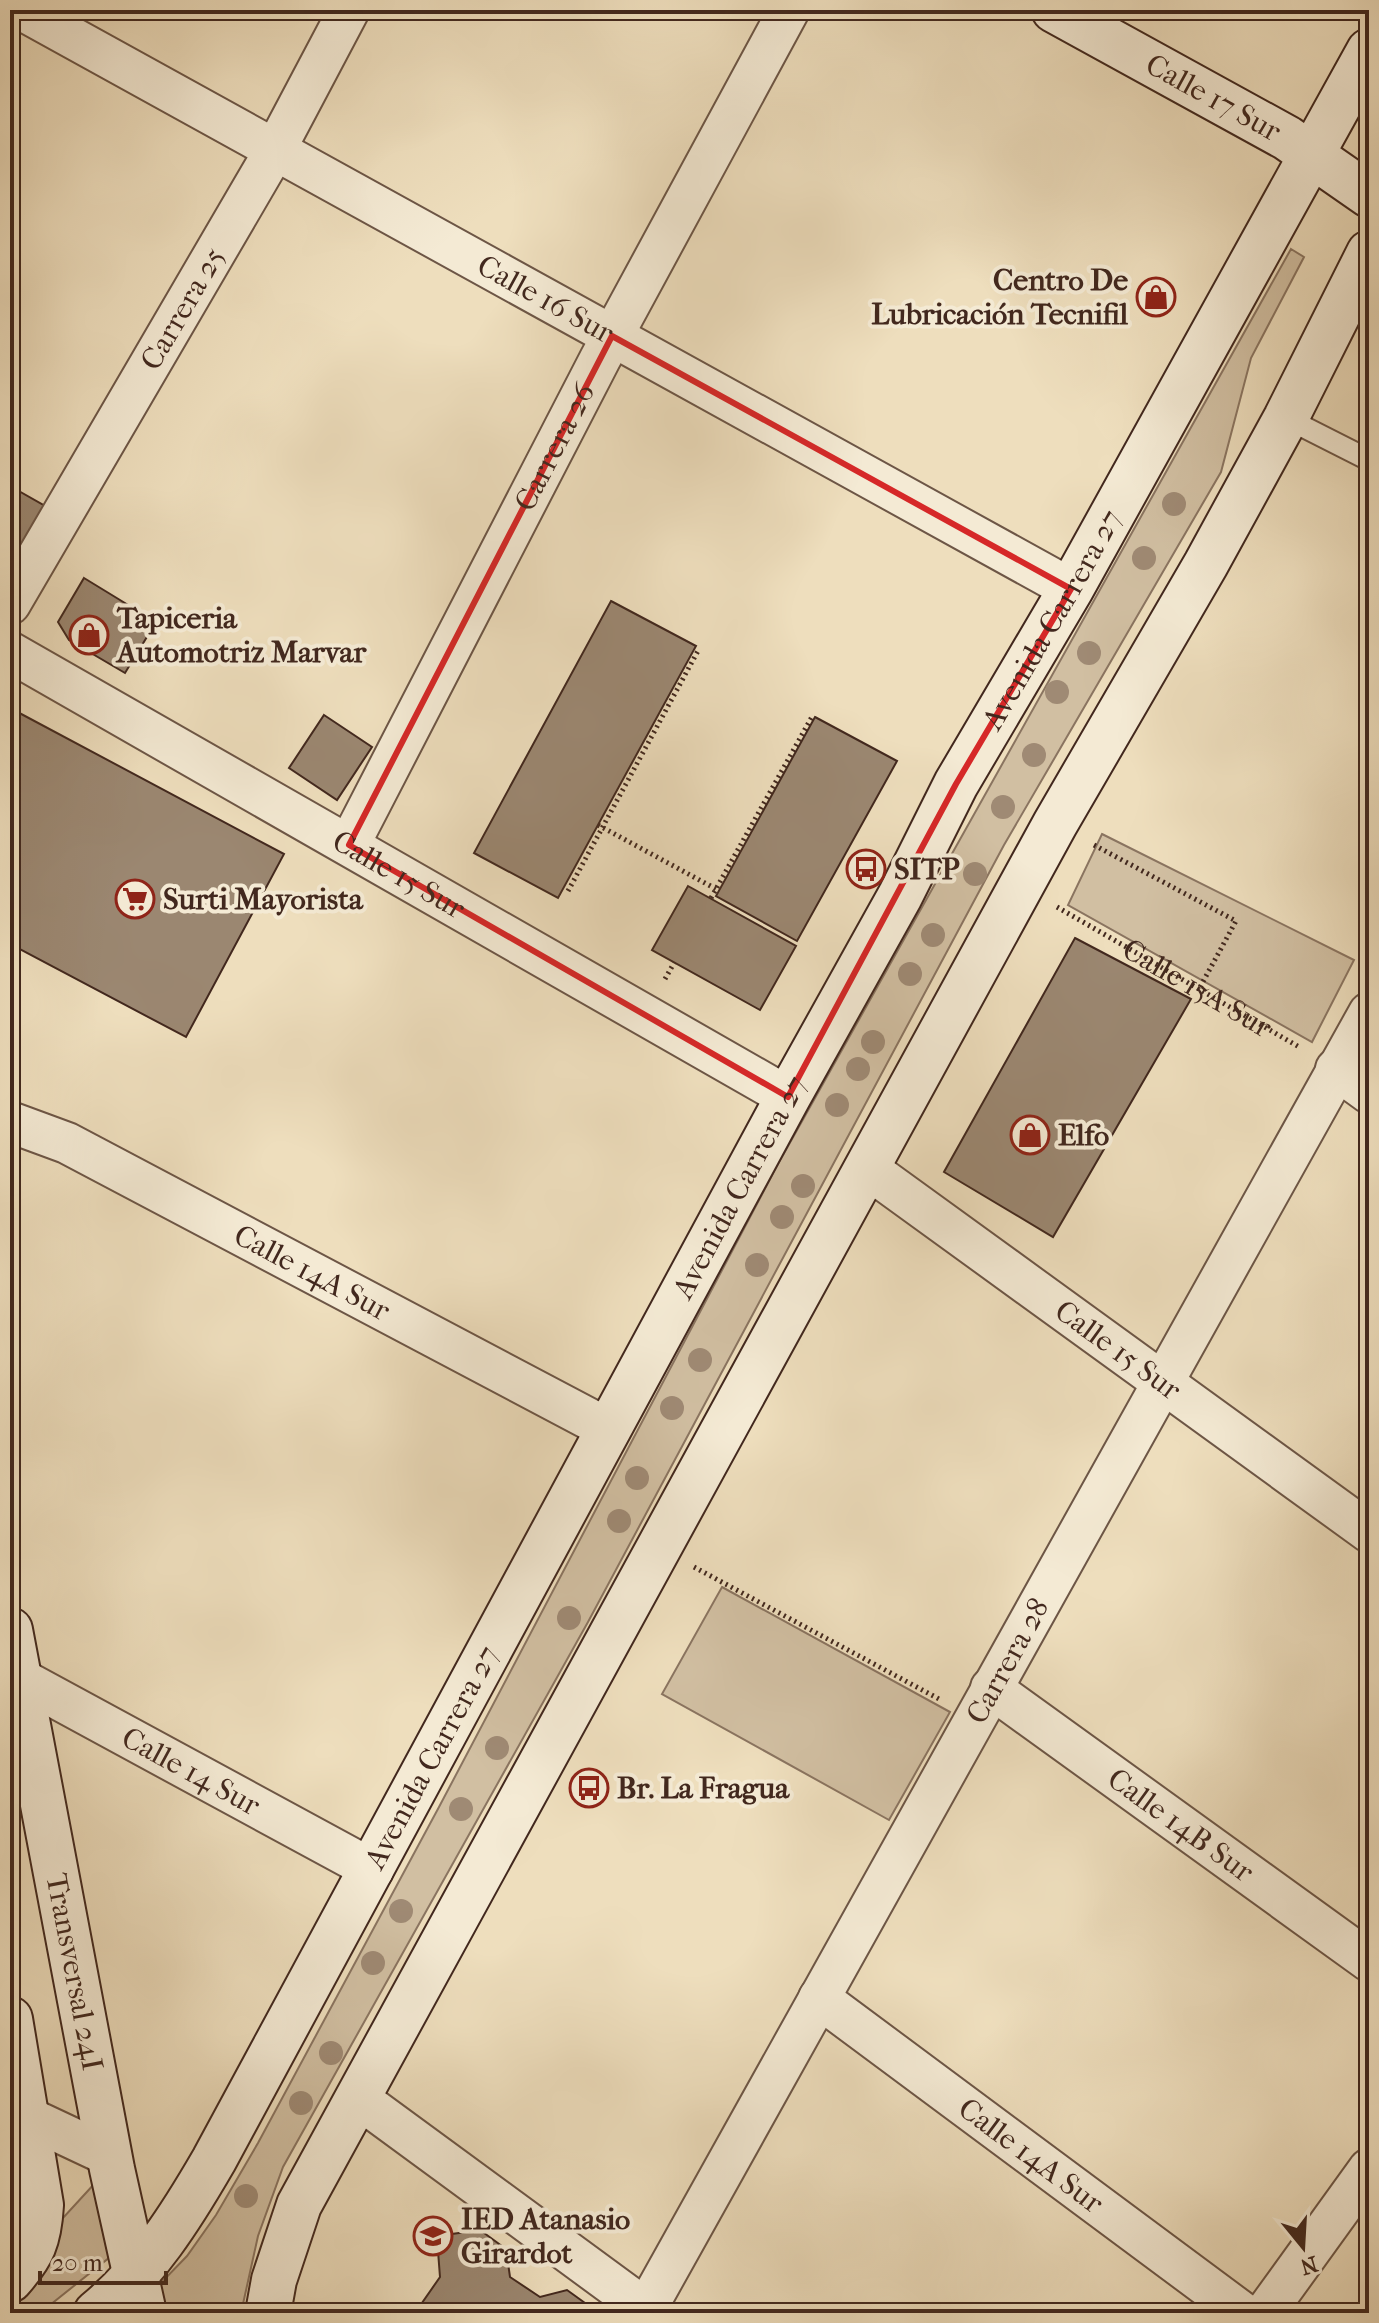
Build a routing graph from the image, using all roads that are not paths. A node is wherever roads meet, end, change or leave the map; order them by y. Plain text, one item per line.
1 (22, 10) edge
2 (349, 10) edge
3 (789, 10) edge
4 (1054, 10) edge
5 (1369, 51) edge
6 (275, 150) junction
7 (1311, 154) junction
8 (1369, 195) edge
9 (1369, 253) edge
10 (612, 336) junction
11 (1286, 418) junction
12 (1369, 460) edge
13 (1071, 589) junction
14 (10, 604) edge
15 (10, 652) edge
16 (349, 845) junction
17 (1369, 1013) edge
18 (1336, 1069) junction
19 (1369, 1093) edge
20 (788, 1097) junction
21 (10, 1122) edge
22 (867, 1168) junction
23 (1162, 1382) junction
24 (610, 1430) junction
25 (1369, 1532) edge
26 (10, 1630) edge
27 (15, 1676) edge
28 (984, 1702) junction
29 (373, 1870) junction
30 (1369, 1961) edge
31 (819, 1998) junction
32 (10, 2019) edge
33 (358, 2098) junction
34 (18, 2113) edge
35 (110, 2156) junction
36 (1369, 2169) edge
37 (23, 2175) edge
38 (10, 2280) edge
39 (139, 2294) edge
40 (648, 2311) edge
41 (96, 2313) edge
42 (268, 2313) edge
43 (1243, 2313) edge
44 (1265, 2313) edge

1 - 6 street, Calle 16 Sur
2 - 6 street, Carrera 25
3 - 10 street, Carrera 26
4 - 7 main road, Calle 17 Sur
5 - 7 main road, Avenida Carrera 27
6 - 10 street, Calle 16 Sur
6 - 14 street, Carrera 25
7 - 8 main road, Calle 17 Sur
7 - 13 main road, Avenida Carrera 27
9 - 11 main road
10 - 13 street, Calle 16 Sur
10 - 16 street, Carrera 26
11 - 12 lane
11 - 22 main road
13 - 20 main road, Avenida Carrera 27
15 - 16 street, Calle 15 Sur
16 - 20 street, Calle 15 Sur
17 - 18 street, Carrera 28
18 - 19 street
18 - 23 street, Carrera 28
20 - 24 main road, Avenida Carrera 27
21 - 24 street, Calle 14A Sur
22 - 23 street, Calle 15 Sur
22 - 33 main road
23 - 25 street, Calle 15 Sur
23 - 28 street, Carrera 28
24 - 29 main road, Avenida Carrera 27
26 - 27 main road, Transversal 24I
27 - 29 street, Calle 14 Sur
27 - 35 main road, Transversal 24I
28 - 30 street, Calle 14B Sur
28 - 31 street, Carrera 28
29 - 39 main road, Avenida Carrera 27
31 - 40 street, Carrera 28
31 - 43 street, Calle 14A Sur
32 - 34 main road
33 - 40 street
33 - 42 main road
34 - 35 street
34 - 37 main road
35 - 39 main road, Transversal 24I
36 - 44 street
37 - 38 main road
39 - 41 main road, Avenida Carrera 27

